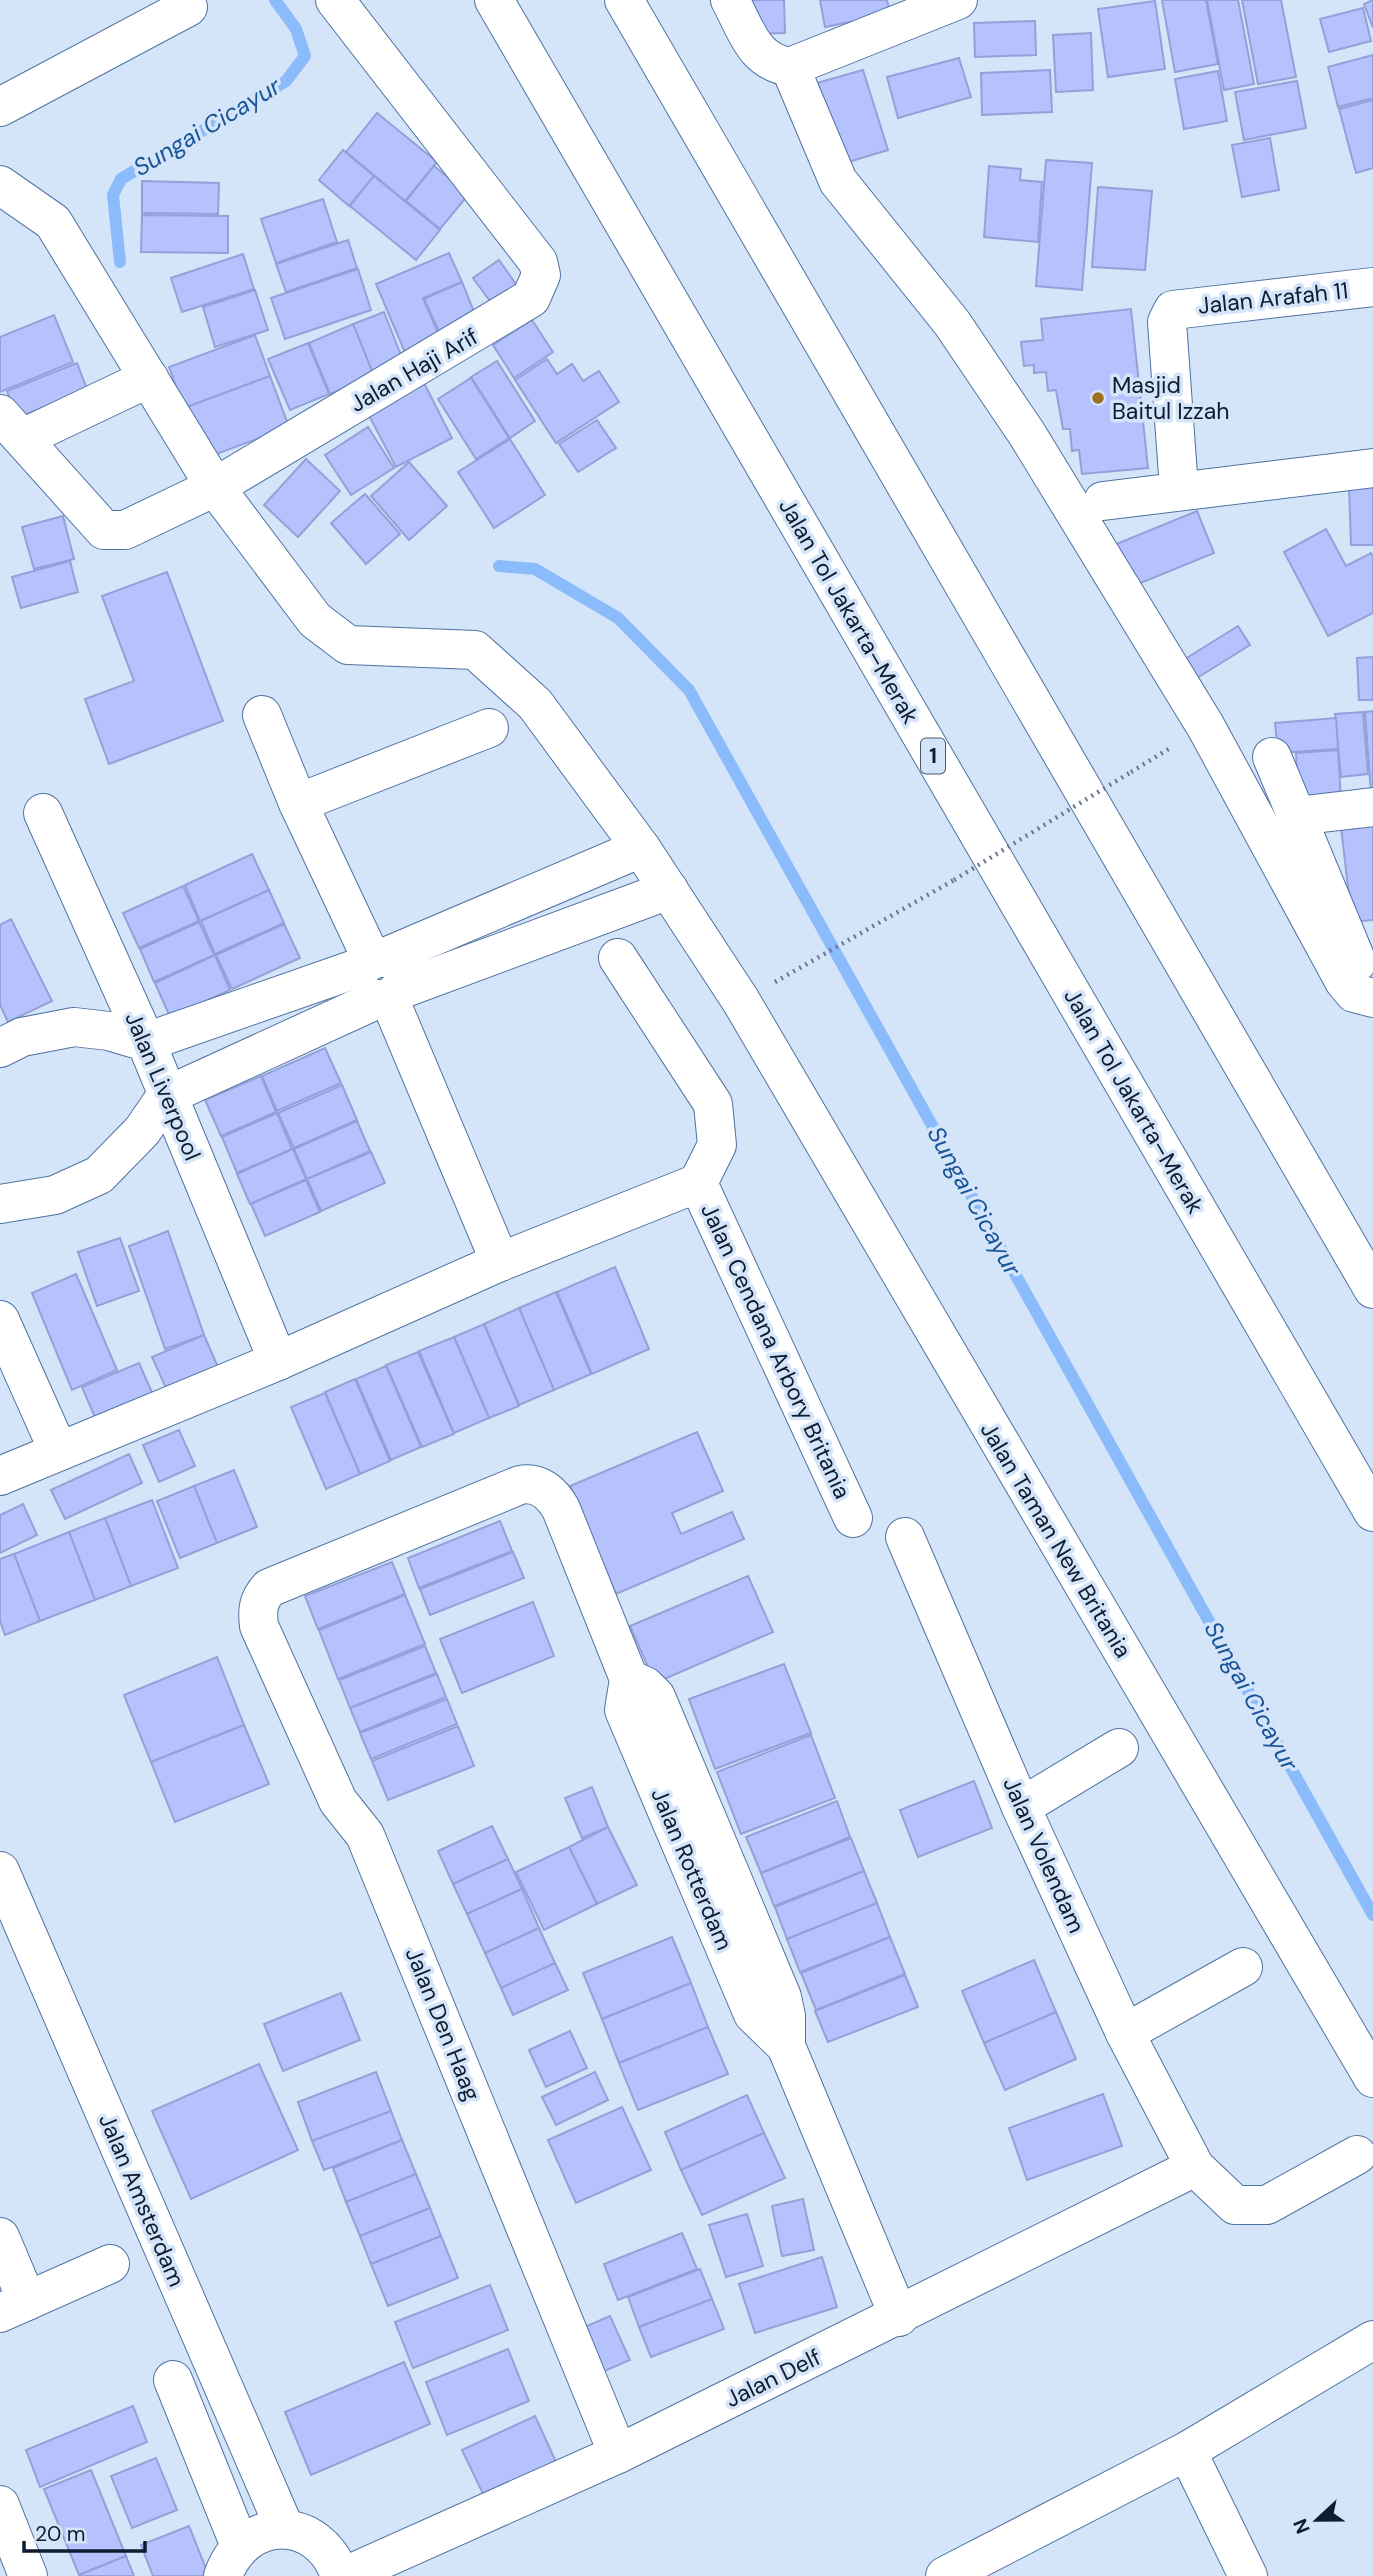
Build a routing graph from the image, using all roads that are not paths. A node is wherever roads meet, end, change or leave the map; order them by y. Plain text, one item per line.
1 (335, 0) edge
2 (494, 0) edge
3 (624, 0) edge
4 (958, 0) edge
5 (736, 5) edge
6 (188, 7) dead end
7 (790, 67) junction
8 (0, 107) edge
9 (0, 185) edge
10 (1373, 287) edge
11 (149, 378) junction
12 (11, 426) edge
13 (1373, 468) edge
14 (215, 487) junction
15 (1179, 489) junction
16 (1104, 501) dead end
17 (262, 715) dead end
18 (489, 728) dead end
19 (1272, 757) dead end
20 (298, 803) junction
21 (1373, 807) edge
22 (43, 813) dead end
23 (1296, 816) junction
24 (641, 848) junction
25 (669, 890) junction
26 (618, 958) dead end
27 (380, 978) junction
28 (1373, 995) edge
29 (146, 1042) junction
30 (0, 1048) edge
31 (166, 1096) junction
32 (698, 1183) junction
33 (0, 1204) edge
34 (500, 1262) junction
35 (1373, 1289) edge
36 (0, 1320) edge
37 (278, 1361) junction
38 (58, 1450) junction
39 (0, 1476) edge
40 (545, 1489) joint
41 (1373, 1511) edge
42 (853, 1518) dead end
43 (905, 1537) dead end
44 (1119, 1748) dead end
45 (1021, 1807) junction
46 (0, 1871) edge
47 (1243, 1967) dead end
48 (1125, 2033) junction
49 (1373, 2078) edge
50 (1357, 2155) dead end
51 (1195, 2167) junction
52 (0, 2237) edge
53 (110, 2264) dead end
54 (14, 2307) edge
55 (899, 2317) junction
56 (1373, 2340) edge
57 (173, 2380) dead end
58 (1187, 2451) junction
59 (618, 2454) junction
60 (0, 2505) edge
61 (285, 2529) junction
62 (232, 2561) edge
63 (28, 2576) edge
64 (343, 2576) edge
65 (945, 2576) edge
66 (1248, 2576) edge

1 - 14 main road, Jalan Haji Arif
2 - 41 main road, Jalan Tol Jakarta–Merak / 1
3 - 35 main road
4 - 7 main road
5 - 7 main road
6 - 8 main road
7 - 28 main road
9 - 11 main road, Jalan Taman New Britania
10 - 15 main road, Jalan Arafah 11
11 - 12 main road
11 - 14 main road, Jalan Taman New Britania
12 - 14 main road, Jalan Haji Arif
13 - 15 main road
14 - 24 main road, Jalan Taman New Britania
15 - 16 main road
17 - 20 main road
18 - 20 main road
19 - 23 main road
20 - 27 main road
21 - 23 main road
22 - 29 main road, Jalan Liverpool
23 - 28 main road
24 - 25 main road, Jalan Taman New Britania
24 - 27 main road
25 - 27 main road
25 - 49 main road, Jalan Taman New Britania
26 - 32 main road
27 - 29 main road
27 - 31 main road
27 - 34 main road
29 - 30 main road
29 - 31 main road, Jalan Liverpool
31 - 33 main road
31 - 37 main road, Jalan Liverpool
32 - 34 main road
32 - 42 main road, Jalan Cendana Arbory Britania
34 - 37 main road
36 - 38 main road
37 - 38 main road
38 - 39 main road
40 - 55 main road, Jalan Rotterdam
40 - 59 main road, Jalan Den Haag
43 - 45 main road, Jalan Volendam
44 - 45 main road
45 - 48 main road, Jalan Volendam
46 - 61 main road, Jalan Amsterdam
47 - 48 main road
48 - 51 main road, Jalan Volendam
50 - 51 main road, Jalan Volendam
51 - 55 main road, Jalan Delf
52 - 54 main road
53 - 54 main road
55 - 59 main road, Jalan Delf
56 - 58 main road
57 - 62 main road
58 - 65 main road
58 - 66 main road
59 - 64 main road, Jalan Delf
60 - 63 main road
61 - 62 main road
61 - 64 main road

